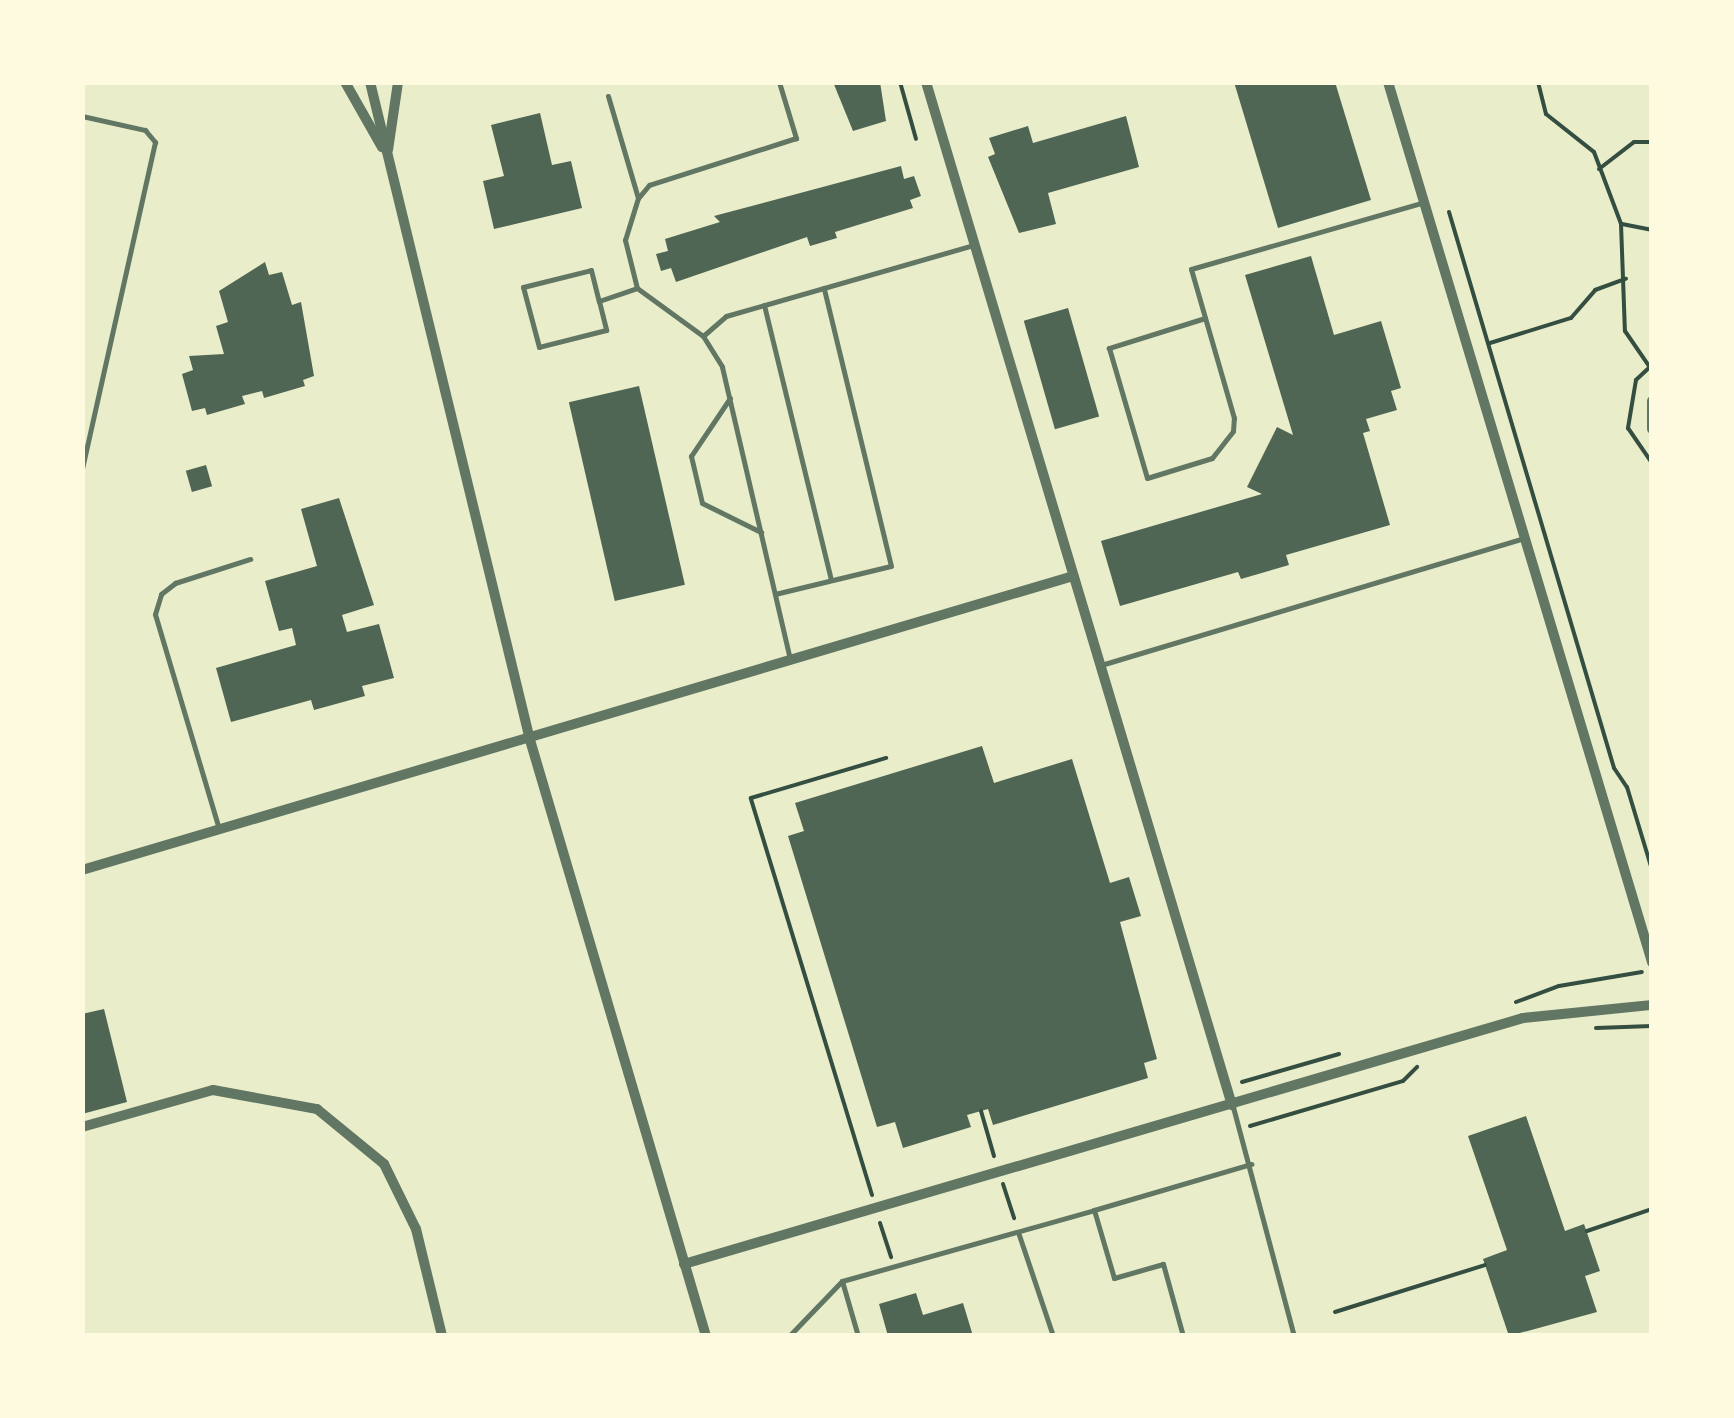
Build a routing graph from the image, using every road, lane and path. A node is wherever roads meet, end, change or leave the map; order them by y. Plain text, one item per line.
1 (345, 82) edge
2 (370, 82) edge
3 (398, 82) edge
4 (779, 82) edge
5 (900, 82) edge
6 (926, 82) edge
7 (1388, 82) edge
8 (1538, 82) edge
9 (608, 96) dead end
10 (82, 116) edge
11 (916, 139) dead end
12 (1652, 142) edge
13 (387, 156) junction
14 (1599, 168) junction
15 (638, 198) junction
16 (1424, 202) junction
17 (1449, 212) dead end
18 (1622, 224) junction
19 (1652, 230) edge
20 (974, 244) junction
21 (1626, 279) junction
22 (637, 288) junction
23 (824, 288) junction
24 (599, 301) junction
25 (764, 305) junction
26 (1205, 318) junction
27 (703, 336) junction
28 (1489, 343) junction
29 (1649, 366) edge
30 (730, 398) junction
31 (1652, 402) edge
32 (1652, 429) edge
33 (82, 468) edge
34 (761, 532) junction
35 (1525, 538) junction
36 (250, 558) dead end
37 (1073, 576) junction
38 (831, 580) junction
39 (775, 594) junction
40 (791, 662) junction
41 (1100, 666) junction
42 (530, 740) junction
43 (886, 758) dead end
44 (220, 830) junction
45 (82, 870) edge
46 (1652, 870) edge
47 (1652, 962) edge
48 (1652, 1005) edge
49 (1652, 1026) edge
50 (1595, 1028) dead end
51 (1434, 1062) dead end
52 (1232, 1105) junction
53 (82, 1127) edge
54 (1240, 1129) junction
55 (1252, 1164) junction
56 (876, 1208) junction
57 (1652, 1209) edge
58 (1094, 1210) junction
59 (1586, 1231) dead end
60 (1018, 1232) junction
61 (684, 1264) junction
62 (893, 1265) junction
63 (1485, 1265) dead end
64 (842, 1281) junction
65 (1335, 1312) dead end
66 (442, 1336) edge
67 (706, 1336) edge
68 (789, 1336) edge
69 (858, 1336) edge
70 (1052, 1336) edge
71 (1184, 1336) edge
72 (1294, 1336) edge

1 - 13 street
2 - 13 street
3 - 13 street
4 - 15 lane
5 - 11 path
6 - 20 street
7 - 16 street
8 - 14 path
9 - 15 lane
10 - 33 lane
12 - 14 path
13 - 42 street
14 - 18 path
15 - 22 lane
16 - 26 lane
16 - 35 street
17 - 28 path
18 - 19 path
18 - 21 path
20 - 23 lane
20 - 37 street
21 - 28 path
21 - 29 path
22 - 24 lane
22 - 27 lane
23 - 25 lane
23 - 38 lane
24 - 24 lane
25 - 27 lane
25 - 38 lane
26 - 26 lane
27 - 30 lane
28 - 46 path
30 - 34 lane
30 - 34 lane
31 - 32 street
34 - 39 lane
35 - 41 lane
35 - 47 street
36 - 44 lane
37 - 40 street
37 - 41 street
38 - 39 lane
39 - 40 lane
40 - 42 street
41 - 52 street
42 - 44 street
42 - 61 street
43 - 56 path
44 - 45 street
48 - 52 street
49 - 50 path
51 - 54 path
52 - 54 lane
52 - 56 street
53 - 66 street
54 - 55 lane
55 - 58 lane
55 - 72 lane
56 - 61 street
56 - 62 path
57 - 59 path
58 - 60 lane
58 - 71 lane
60 - 62 lane
60 - 70 lane
61 - 67 street
62 - 64 lane
63 - 65 path
64 - 68 lane
64 - 69 lane

